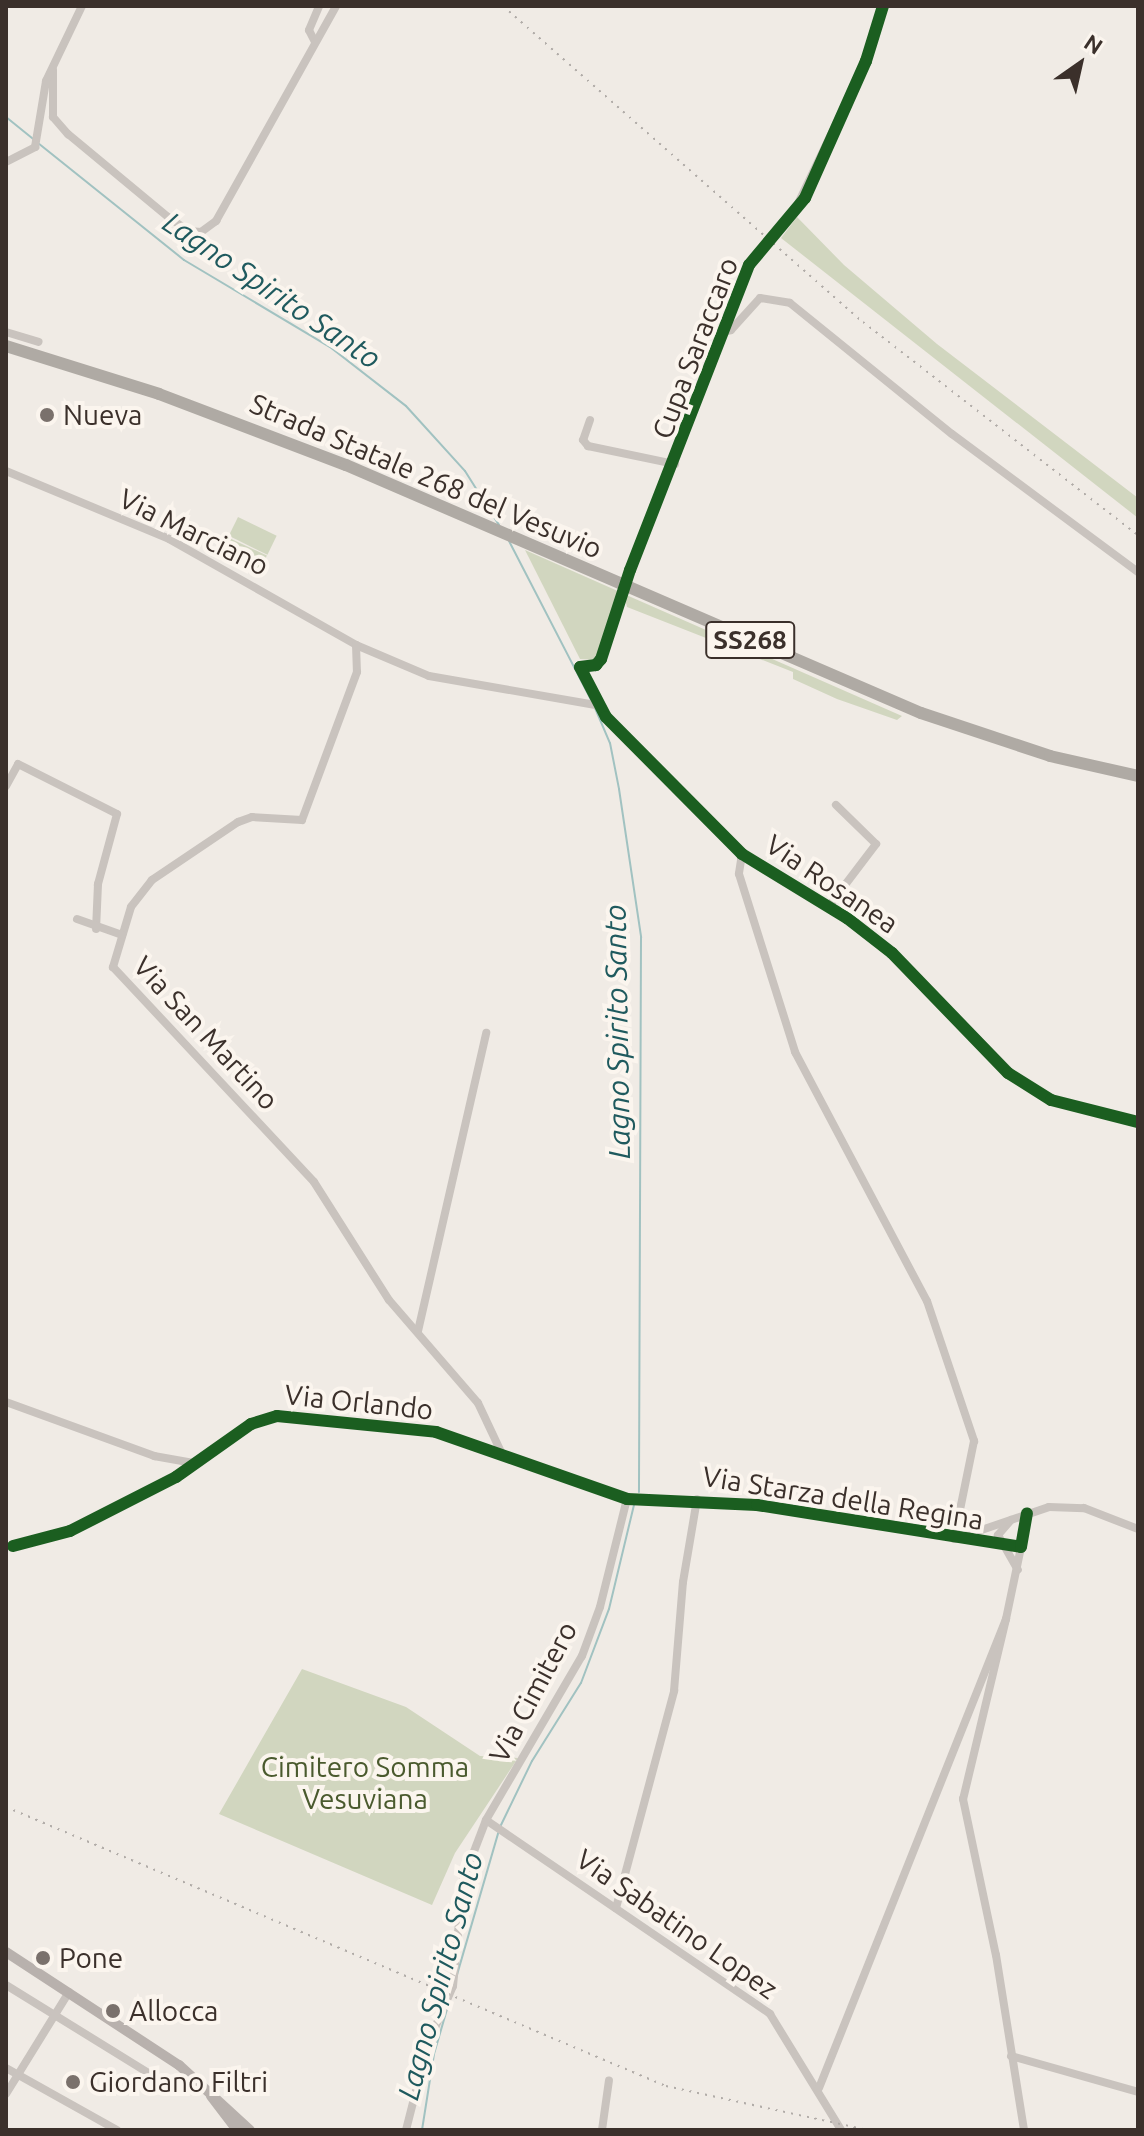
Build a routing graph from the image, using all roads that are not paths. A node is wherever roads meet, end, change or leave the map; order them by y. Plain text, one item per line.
1 (82, 6) edge
2 (319, 6) edge
3 (336, 6) edge
4 (883, 6) edge
5 (315, 42) junction
6 (53, 70) junction
7 (6, 162) edge
8 (6, 332) edge
9 (723, 332) junction
10 (39, 342) dead end
11 (6, 346) edge
12 (590, 420) dead end
13 (675, 464) junction
14 (6, 471) edge
15 (1138, 572) edge
16 (356, 645) junction
17 (596, 705) junction
18 (1138, 776) edge
19 (6, 786) edge
20 (836, 805) dead end
21 (742, 854) junction
22 (829, 906) junction
23 (77, 919) dead end
24 (96, 929) junction
25 (122, 935) junction
26 (486, 1033) dead end
27 (1138, 1122) edge
28 (418, 1331) junction
29 (6, 1402) edge
30 (502, 1454) junction
31 (193, 1463) junction
32 (627, 1499) junction
33 (697, 1499) junction
34 (1027, 1514) junction
35 (1012, 1520) junction
36 (1138, 1529) edge
37 (954, 1539) junction
38 (13, 1546) dead end
39 (1004, 1547) junction
40 (1021, 1547) junction
41 (1018, 1570) junction
42 (1006, 1619) junction
43 (486, 1820) junction
44 (616, 1908) junction
45 (6, 1952) edge
46 (6, 1985) edge
47 (69, 1992) junction
48 (54, 2018) junction
49 (1011, 2056) junction
50 (6, 2068) edge
51 (19, 2076) junction
52 (609, 2080) dead end
53 (168, 2085) dead end
54 (819, 2088) junction
55 (1138, 2092) edge
56 (6, 2094) edge
57 (246, 2128) edge
58 (117, 2130) edge
59 (406, 2130) edge
60 (602, 2130) edge
61 (841, 2130) edge
62 (1024, 2130) edge

1 - 6 street
2 - 5 street
3 - 5 street
4 - 9 street, Cupa Saraccaro, bridge
5 - 6 street
6 - 7 street
8 - 10 street
9 - 13 street, Cupa Saraccaro
9 - 15 street
11 - 18 highway, Strada Statale 268 del Vesuvio / SS268
12 - 13 street
13 - 17 street, Cupa Saraccaro, bridge
14 - 16 street, Via Marciano
16 - 17 street, Via Marciano
16 - 25 street, Via San Martino
17 - 21 street, Via Rosanea
19 - 24 street
20 - 22 street
21 - 22 street, Via Rosanea
21 - 37 street
22 - 27 street, Via Rosanea
23 - 24 street
24 - 25 street
25 - 28 street, Via San Martino
26 - 28 street
28 - 30 street, Via San Martino
29 - 31 street
30 - 31 street, Via Orlando
30 - 32 street, Via Orlando
31 - 38 street, Via Orlando
32 - 33 street, Via Starza della Regina
32 - 43 street, Via Cimitero
33 - 37 street, Via Starza della Regina
33 - 44 street
34 - 35 street, Via Starza della Regina
34 - 36 street, Via Starza della Regina
34 - 40 street, Via Starza della Regina
35 - 37 street, Via Starza della Regina
35 - 39 street, Via Starza della Regina
37 - 39 street, Via Starza della Regina
39 - 40 street, Via Starza della Regina
39 - 41 street, Via Starza della Regina
40 - 41 street, Via Starza della Regina
41 - 42 street, Via Starza della Regina
42 - 49 street, Via Starza della Regina
42 - 54 street, Via Starza della Regina
43 - 44 street, Via Sabatino Lopez
43 - 59 street, Via Cimitero
44 - 54 street, Via Sabatino Lopez
45 - 47 main road
46 - 48 street
47 - 48 street
47 - 57 main road
48 - 51 street
48 - 53 street
49 - 55 street
49 - 62 street, Via Starza della Regina
50 - 51 street
51 - 56 street
51 - 58 street
52 - 60 street
54 - 61 street, Via Sabatino Lopez

